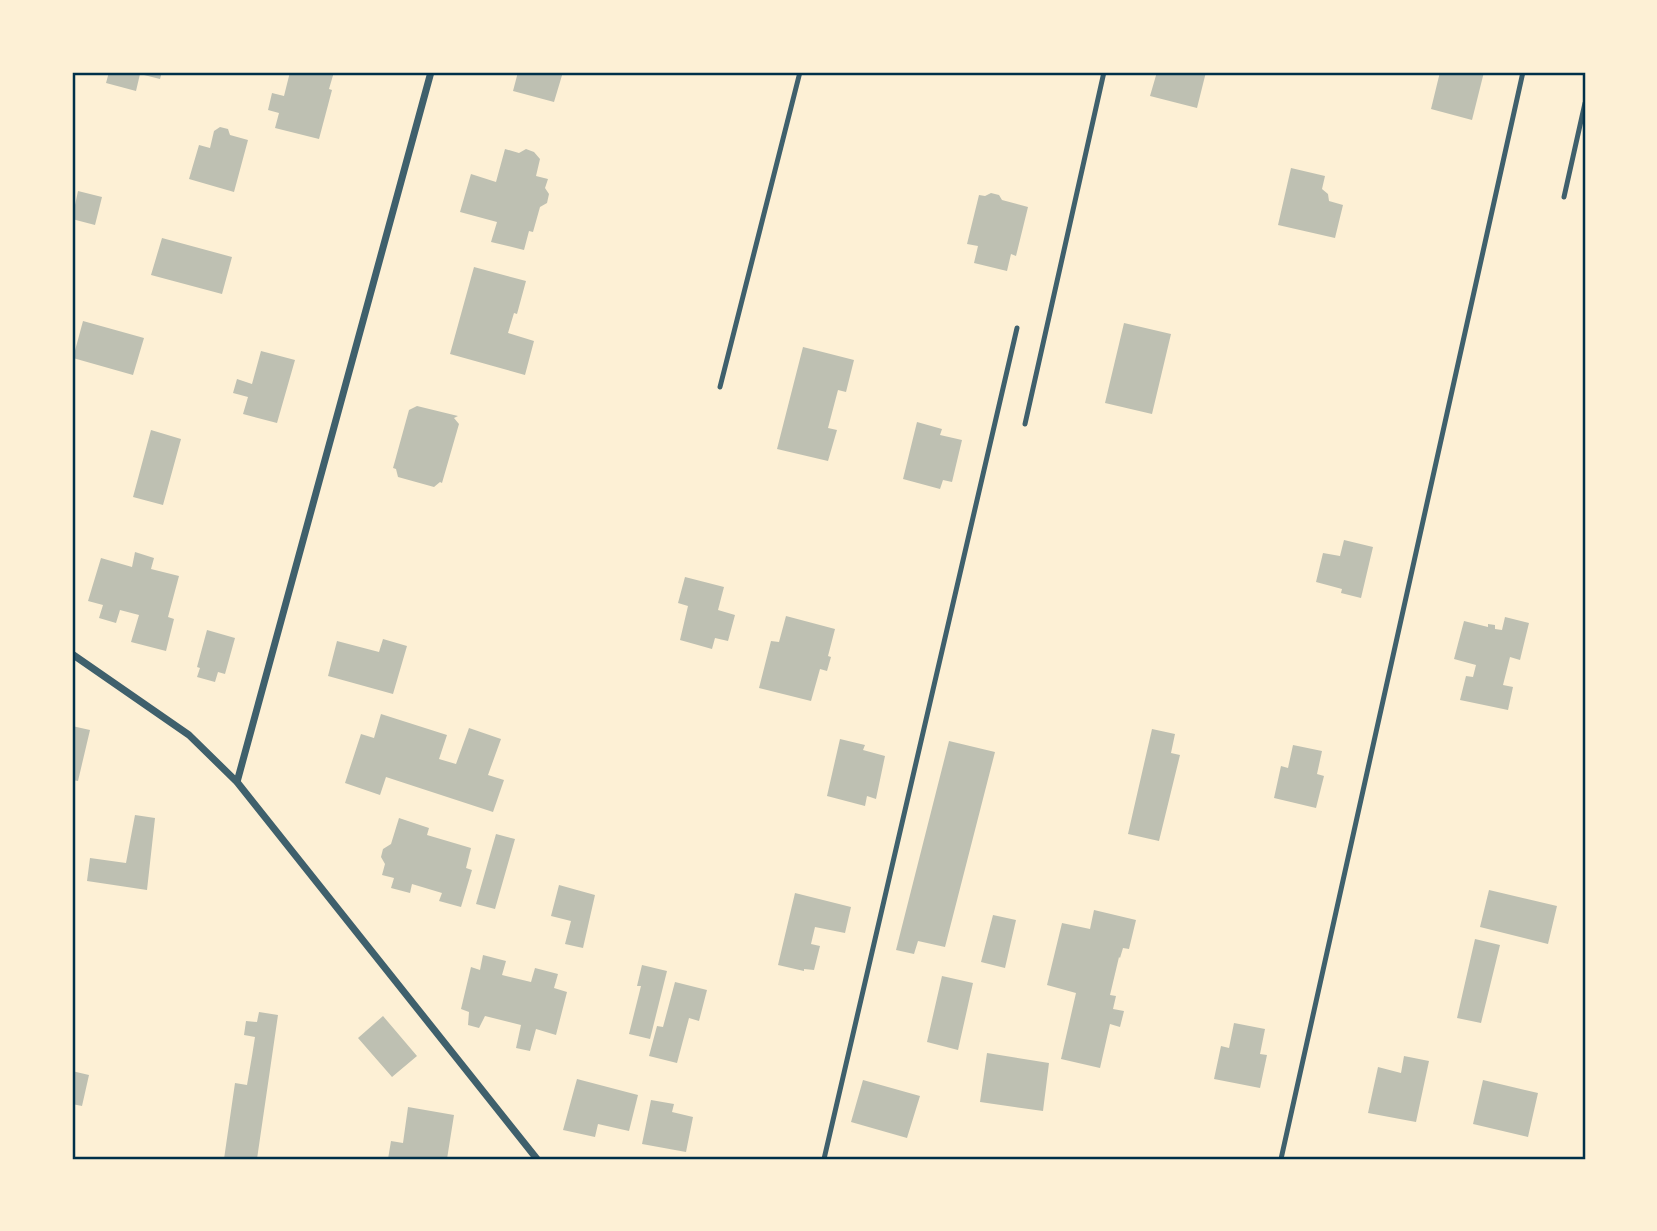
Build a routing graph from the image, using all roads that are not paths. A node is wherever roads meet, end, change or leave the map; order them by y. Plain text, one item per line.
1 (431, 72) edge
2 (800, 72) edge
3 (1104, 72) edge
4 (1523, 72) edge
5 (1585, 103) edge
6 (1564, 197) dead end
7 (1017, 328) dead end
8 (720, 387) dead end
9 (1025, 425) dead end
10 (72, 654) edge
11 (237, 782) junction
12 (537, 1159) edge
13 (824, 1159) edge
14 (1281, 1159) edge

1 - 11 street
2 - 8 lane
3 - 9 lane
4 - 14 lane
5 - 6 lane
7 - 13 lane
10 - 11 street
11 - 12 street

